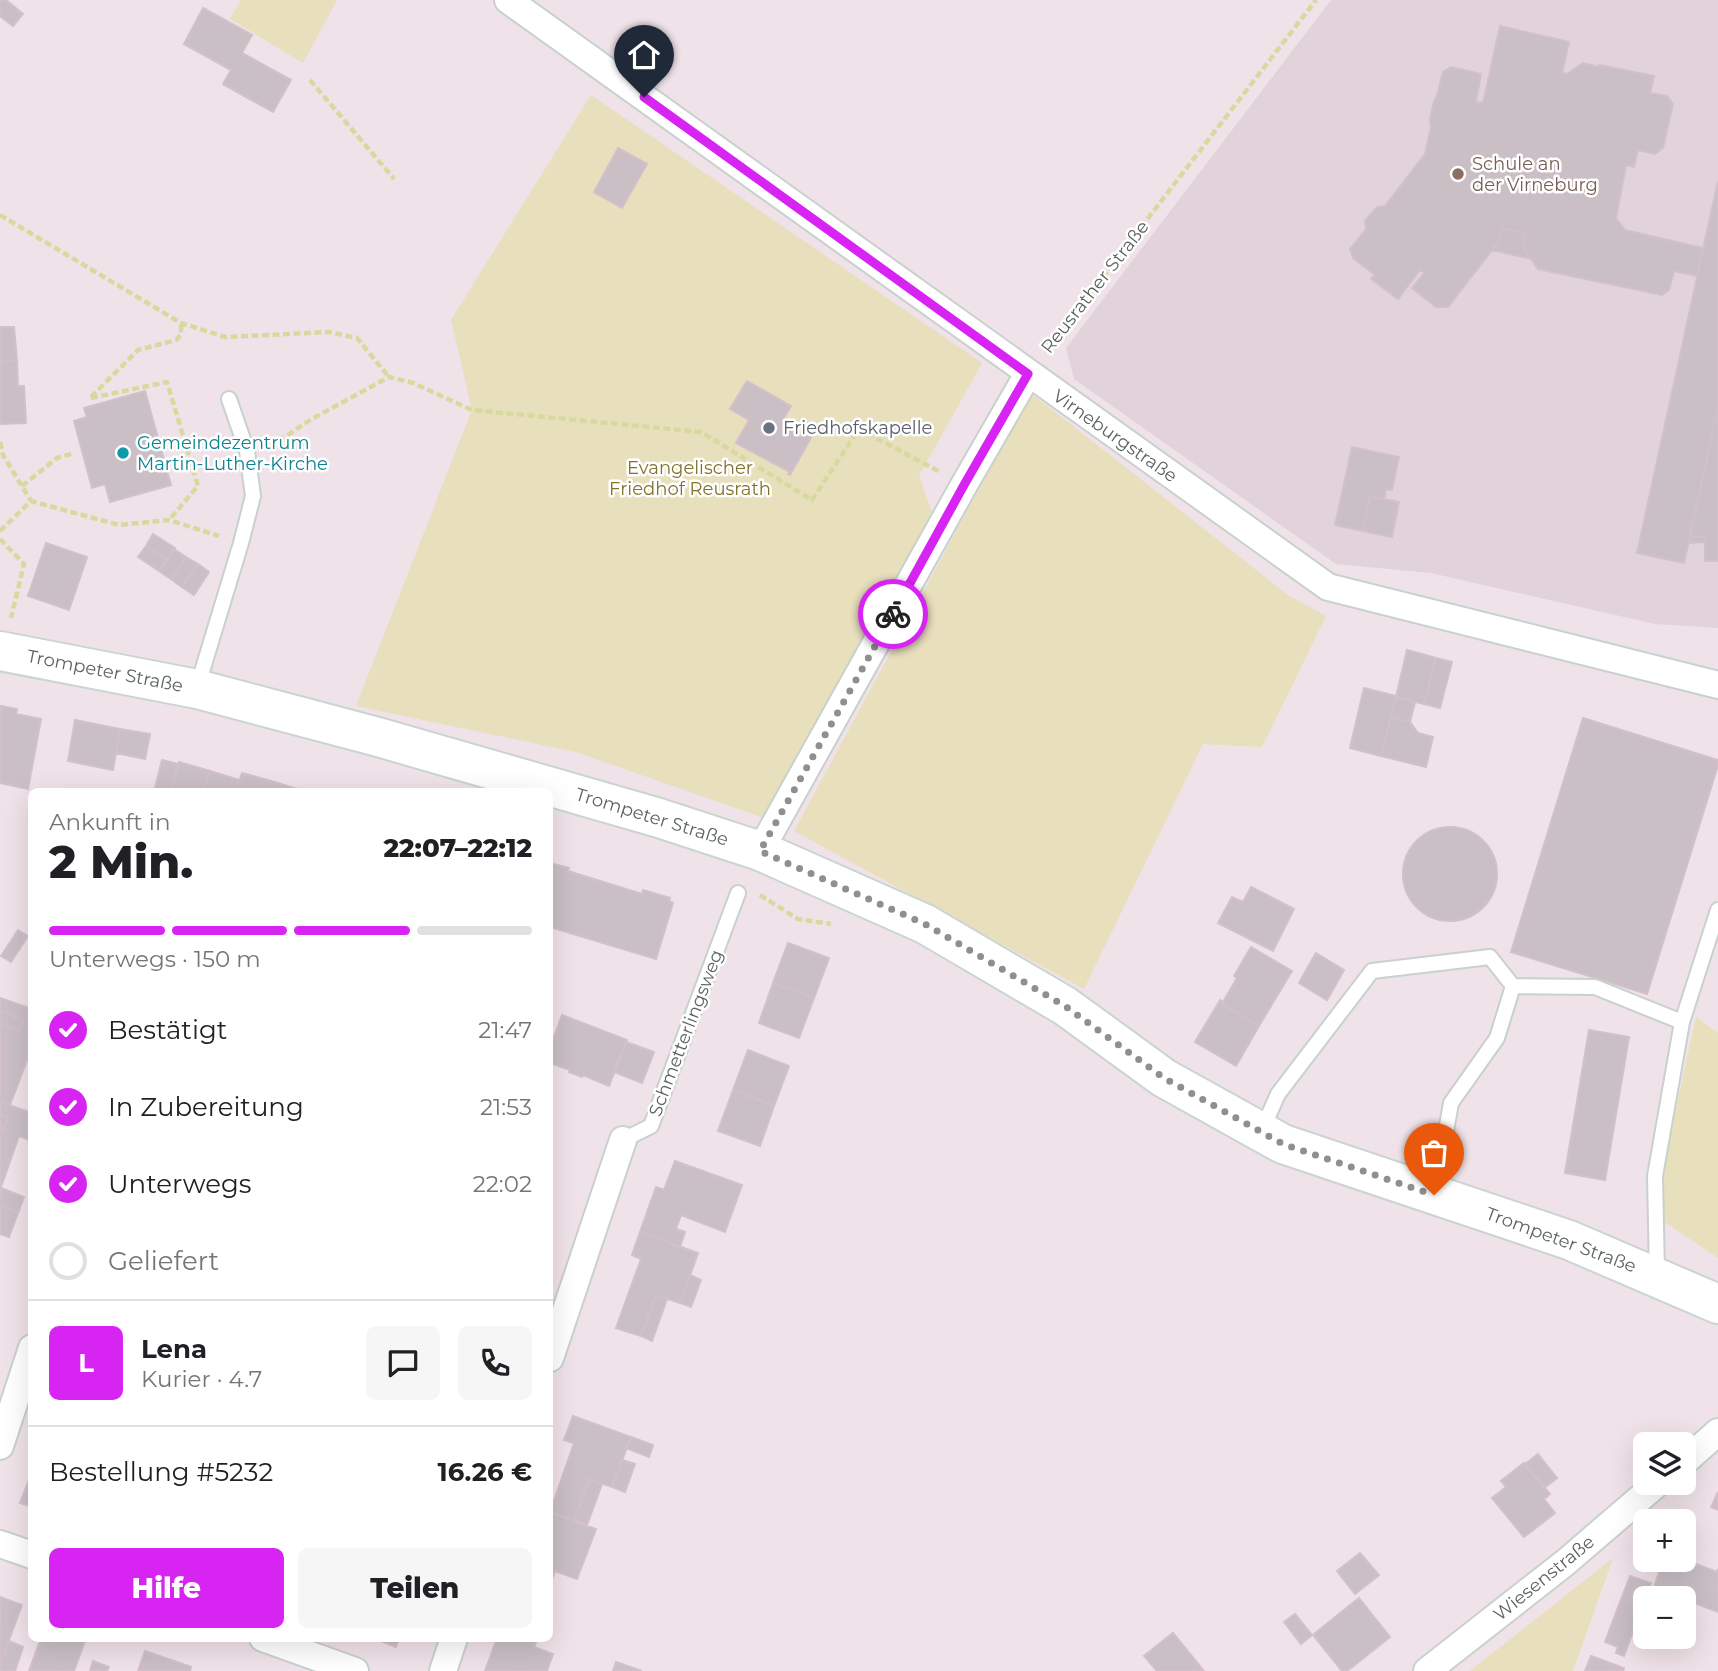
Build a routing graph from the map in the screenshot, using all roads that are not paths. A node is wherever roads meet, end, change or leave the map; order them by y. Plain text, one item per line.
1 (508, 0) edge
2 (1028, 374) junction
3 (229, 399) dead end
4 (2, 651) edge
5 (1718, 685) edge
6 (197, 689) junction
7 (760, 851) junction
8 (738, 894) dead end
9 (1718, 911) edge
10 (1513, 986) junction
11 (1682, 1022) junction
12 (1262, 1132) junction
13 (623, 1140) joint
14 (1434, 1195) junction
15 (1657, 1277) junction
16 (1718, 1304) edge
17 (553, 1349) edge
18 (28, 1360) edge
19 (1718, 1432) edge
20 (0, 1446) edge
21 (1696, 1451) edge
22 (1644, 1495) edge
23 (0, 1544) edge
24 (28, 1554) edge
25 (274, 1642) edge
26 (453, 1642) edge
27 (355, 1671) edge
28 (443, 1671) edge
29 (1427, 1671) edge

1 - 2 street, Virneburgstraße
2 - 5 street, Virneburgstraße
2 - 7 street
3 - 6 lane
4 - 6 main road, Trompeter Straße
6 - 7 main road, Trompeter Straße
7 - 12 main road, Trompeter Straße
8 - 13 lane, Schmetterlingsweg
9 - 11 lane
10 - 11 lane
10 - 12 lane
10 - 14 lane
11 - 15 lane
12 - 14 main road, Trompeter Straße
13 - 17 street, Schmetterlingsweg
14 - 15 main road, Trompeter Straße
15 - 16 main road, Trompeter Straße
18 - 20 street
19 - 21 street
22 - 29 street, Wiesenstraße
23 - 24 street
25 - 27 street
26 - 28 street

